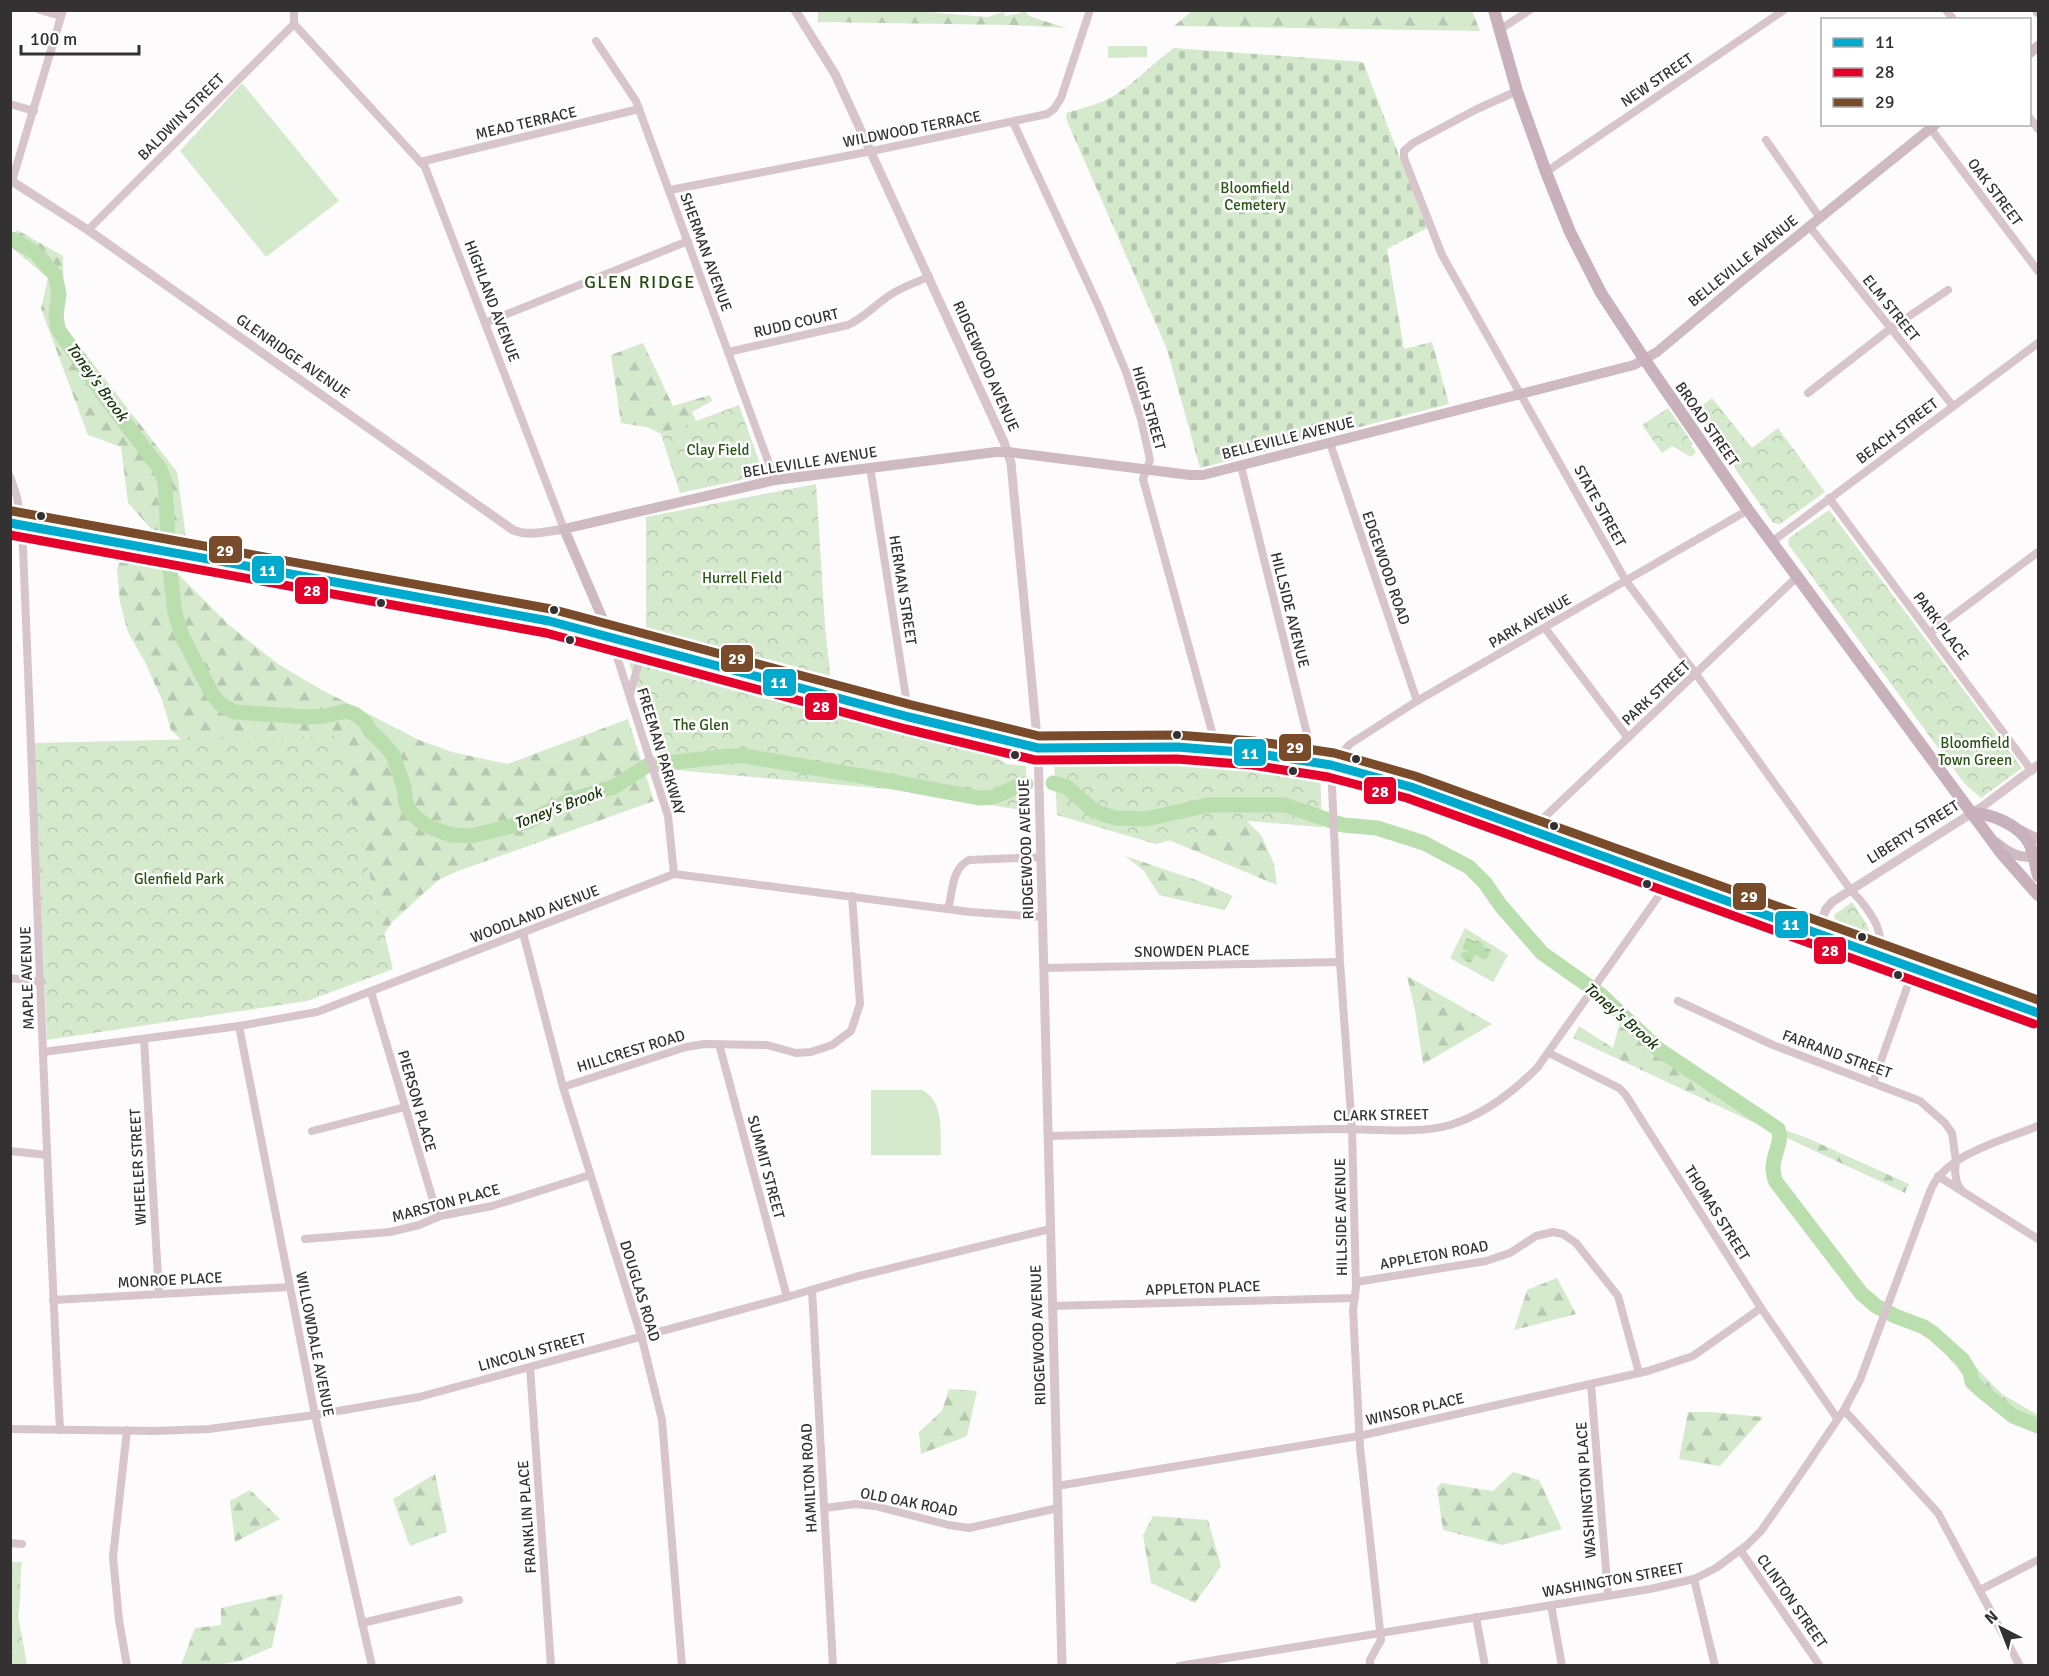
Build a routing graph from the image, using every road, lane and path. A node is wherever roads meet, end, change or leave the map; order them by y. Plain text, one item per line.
1 (40, 10) edge
2 (294, 10) edge
3 (1090, 10) edge
4 (1494, 10) edge
5 (1530, 10) edge
6 (1784, 10) edge
7 (62, 13) edge
8 (797, 14) edge
9 (294, 24) junction
10 (1499, 30) junction
11 (596, 41) dead end
12 (1517, 91) junction
13 (10, 104) edge
14 (639, 110) junction
15 (34, 111) junction
16 (1013, 122) junction
17 (1934, 127) edge
18 (1766, 140) dead end
19 (872, 151) junction
20 (420, 162) junction
21 (1546, 172) junction
22 (11, 181) edge
23 (670, 190) junction
24 (1820, 218) junction
25 (1809, 226) junction
26 (88, 230) junction
27 (688, 241) junction
28 (2038, 271) edge
29 (929, 277) junction
30 (1948, 290) dead end
31 (485, 323) junction
32 (1890, 329) junction
33 (2038, 343) edge
34 (728, 352) junction
35 (1645, 360) junction
36 (1808, 393) dead end
37 (1522, 394) junction
38 (1953, 406) junction
39 (1330, 443) junction
40 (1008, 452) junction
41 (1241, 466) junction
42 (870, 467) junction
43 (1147, 470) junction
44 (10, 476) edge
45 (776, 480) junction
46 (1829, 498) junction
47 (1748, 510) junction
48 (16, 524) edge
49 (564, 529) junction
50 (1773, 541) junction
51 (2038, 552) edge
52 (1798, 576) junction
53 (1626, 581) junction
54 (1545, 628) junction
55 (1929, 633) junction
56 (611, 638) junction
57 (652, 649) junction
58 (1696, 674) junction
59 (630, 695) junction
60 (1417, 701) junction
61 (909, 717) junction
62 (1628, 738) junction
63 (1038, 748) junction
64 (1217, 750) junction
65 (1311, 761) junction
66 (1331, 765) junction
67 (2035, 768) edge
68 (1971, 813) junction
69 (2013, 827) junction
70 (1532, 830) junction
71 (1990, 838) junction
72 (2038, 839) edge
73 (1041, 856) junction
74 (2036, 857) edge
75 (674, 874) junction
76 (2038, 876) edge
77 (1670, 880) junction
78 (1850, 890) junction
79 (2038, 895) edge
80 (852, 896) junction
81 (948, 909) junction
82 (1043, 917) junction
83 (523, 933) junction
84 (1816, 933) junction
85 (1878, 955) junction
86 (1340, 962) junction
87 (1044, 968) junction
88 (1914, 968) junction
89 (10, 978) edge
90 (42, 982) junction
91 (371, 992) junction
92 (1678, 1001) dead end
93 (2038, 1013) edge
94 (239, 1026) junction
95 (144, 1039) junction
96 (719, 1044) junction
97 (43, 1052) junction
98 (1549, 1053) junction
99 (1874, 1083) junction
100 (563, 1087) junction
101 (405, 1107) junction
102 (2038, 1126) edge
103 (1352, 1129) junction
104 (312, 1131) dead end
105 (1048, 1136) junction
106 (10, 1151) edge
107 (47, 1155) junction
108 (1956, 1161) junction
109 (590, 1175) junction
110 (1938, 1176) junction
111 (1962, 1191) junction
112 (438, 1217) junction
113 (1050, 1229) junction
114 (304, 1239) dead end
115 (2038, 1239) edge
116 (1356, 1282) junction
117 (290, 1287) junction
118 (812, 1290) junction
119 (159, 1294) junction
120 (787, 1297) junction
121 (1354, 1298) junction
122 (53, 1300) junction
123 (1052, 1306) junction
124 (1761, 1308) junction
125 (641, 1336) junction
126 (530, 1367) junction
127 (1639, 1373) junction
128 (1591, 1383) junction
129 (1844, 1410) junction
130 (315, 1415) junction
131 (1837, 1418) junction
132 (10, 1429) edge
133 (60, 1430) junction
134 (127, 1430) junction
135 (1359, 1436) junction
136 (1057, 1486) junction
137 (825, 1508) junction
138 (1058, 1509) junction
139 (10, 1543) edge
140 (22, 1544) dead end
141 (1741, 1551) junction
142 (2038, 1560) edge
143 (1694, 1579) junction
144 (1980, 1590) junction
145 (1608, 1595) junction
146 (459, 1600) dead end
147 (1551, 1605) junction
148 (1476, 1617) junction
149 (362, 1623) junction
150 (1380, 1633) junction
151 (1225, 1662) edge
152 (127, 1665) edge
153 (372, 1665) edge
154 (551, 1665) edge
155 (682, 1665) edge
156 (833, 1665) edge
157 (1062, 1665) edge
158 (1179, 1665) edge
159 (1370, 1665) edge
160 (1485, 1665) edge
161 (1563, 1665) edge
162 (1715, 1665) edge
163 (1820, 1665) edge
164 (2020, 1665) edge

1 - 7 street
2 - 9 street
3 - 16 street, WILDWOOD TERRACE
4 - 10 main road, BROAD STREET
5 - 10 street
6 - 21 street, NEW STREET
7 - 15 street
8 - 19 street, RIDGEWOOD AVENUE
9 - 20 street, HIGHLAND AVENUE
9 - 26 street, BALDWIN STREET
10 - 12 main road, BROAD STREET
11 - 14 street, SHERMAN AVENUE
12 - 21 main road, BROAD STREET
12 - 37 street, STATE STREET
13 - 15 street
14 - 20 street, MEAD TERRACE
14 - 23 street, SHERMAN AVENUE
15 - 22 street
16 - 19 street, WILDWOOD TERRACE
16 - 43 street, HIGH STREET
17 - 24 main road, BELLEVILLE AVENUE
17 - 28 street, OAK STREET
18 - 24 street
19 - 23 street, WILDWOOD TERRACE
19 - 29 street, RIDGEWOOD AVENUE
20 - 31 street, HIGHLAND AVENUE
21 - 35 main road, BROAD STREET
22 - 26 street, GLENRIDGE AVENUE
23 - 27 street, SHERMAN AVENUE
24 - 25 main road, BELLEVILLE AVENUE
25 - 32 street, ELM STREET
25 - 35 main road, BELLEVILLE AVENUE
26 - 49 street, GLENRIDGE AVENUE
27 - 31 street
27 - 34 street, SHERMAN AVENUE
29 - 34 street, RUDD COURT
29 - 40 street, RIDGEWOOD AVENUE
30 - 32 street
31 - 49 street, HIGHLAND AVENUE
32 - 36 street
32 - 38 street, ELM STREET
33 - 38 street, BEACH STREET
34 - 45 street, SHERMAN AVENUE
35 - 37 main road, BELLEVILLE AVENUE
35 - 47 main road, BROAD STREET
37 - 39 main road, BELLEVILLE AVENUE
37 - 53 street, STATE STREET
38 - 46 street, BEACH STREET
39 - 41 main road, BELLEVILLE AVENUE
39 - 60 street, EDGEWOOD ROAD
40 - 42 main road, BELLEVILLE AVENUE
40 - 43 main road, BELLEVILLE AVENUE
40 - 63 street, RIDGEWOOD AVENUE
41 - 43 main road, BELLEVILLE AVENUE
41 - 65 street, HILLSIDE AVENUE
42 - 45 main road, BELLEVILLE AVENUE
42 - 61 street, HERMAN STREET
43 - 64 street, HIGH STREET
44 - 48 street, MAPLE AVENUE
45 - 49 main road, BELLEVILLE AVENUE
46 - 50 street, BEACH STREET
46 - 55 street, PARK PLACE
47 - 50 main road, BROAD STREET
47 - 53 street, PARK AVENUE
48 - 56 main road
48 - 90 street, MAPLE AVENUE
49 - 56 main road, HIGHLAND AVENUE
50 - 52 main road, BROAD STREET
51 - 55 street
52 - 58 street, PARK STREET
52 - 68 main road, BROAD STREET
53 - 54 street, PARK AVENUE
53 - 58 street, STATE STREET
54 - 60 street, PARK AVENUE
54 - 62 street
55 - 67 street, PARK PLACE
56 - 57 main road
56 - 59 street, FREEMAN PARKWAY
57 - 59 street
57 - 61 main road
58 - 62 street, PARK STREET
58 - 78 street, STATE STREET
59 - 75 street, FREEMAN PARKWAY
60 - 66 street, PARK AVENUE
61 - 63 main road
62 - 70 street, PARK STREET
63 - 64 main road
63 - 73 street, RIDGEWOOD AVENUE
64 - 65 main road
65 - 66 main road
66 - 70 main road
66 - 86 street, HILLSIDE AVENUE
67 - 68 street, LIBERTY STREET
68 - 69 main road
68 - 71 main road, BROAD STREET
68 - 78 street, LIBERTY STREET
69 - 72 main road
69 - 74 main road
70 - 77 main road
71 - 74 main road
71 - 79 main road, BROAD STREET
73 - 81 street
73 - 82 street, RIDGEWOOD AVENUE
74 - 76 main road
75 - 80 street, WOODLAND AVENUE
75 - 83 street, WOODLAND AVENUE
77 - 84 main road
77 - 98 street, CLARK STREET
78 - 84 street, LIBERTY STREET
78 - 85 street, STATE STREET
80 - 81 street, WOODLAND AVENUE
80 - 96 street, HILLCREST ROAD
81 - 82 street, WOODLAND AVENUE
82 - 87 street, RIDGEWOOD AVENUE
83 - 91 street, WOODLAND AVENUE
83 - 100 street, DOUGLAS ROAD
84 - 85 main road
85 - 88 main road
86 - 87 street, SNOWDEN PLACE
86 - 103 street, HILLSIDE AVENUE
87 - 105 street, RIDGEWOOD AVENUE
88 - 93 main road
88 - 99 street
89 - 90 street
90 - 97 street, MAPLE AVENUE
91 - 94 street, WOODLAND AVENUE
91 - 101 street, PIERSON PLACE
92 - 99 street, FARRAND STREET
94 - 95 street, WOODLAND AVENUE
94 - 117 street, WILLOWDALE AVENUE
95 - 97 street, WOODLAND AVENUE
95 - 119 street, WHEELER STREET
96 - 100 street, HILLCREST ROAD
96 - 120 street, SUMMIT STREET
97 - 107 street, MAPLE AVENUE
98 - 103 street, CLARK STREET
98 - 124 street, THOMAS STREET
99 - 108 street, FARRAND STREET
100 - 109 street, DOUGLAS ROAD
101 - 104 street
101 - 112 street, PIERSON PLACE
102 - 108 street, WASHINGTON STREET
103 - 105 street, CLARK STREET
103 - 116 street, HILLSIDE AVENUE
105 - 113 street, RIDGEWOOD AVENUE
106 - 107 street
107 - 122 street, MAPLE AVENUE
108 - 110 street, WASHINGTON STREET
108 - 111 street
109 - 112 street, MARSTON PLACE
109 - 125 street, DOUGLAS ROAD
110 - 111 street
110 - 129 street, WASHINGTON STREET
111 - 115 street
112 - 114 street, MARSTON PLACE
113 - 118 street, LINCOLN STREET
113 - 123 street, RIDGEWOOD AVENUE
116 - 121 street, HILLSIDE AVENUE
116 - 127 street, APPLETON ROAD
117 - 119 street, MONROE PLACE
117 - 130 street, WILLOWDALE AVENUE
118 - 120 street, LINCOLN STREET
118 - 137 street, HAMILTON ROAD
119 - 122 street, MONROE PLACE
120 - 125 street, LINCOLN STREET
121 - 123 street, APPLETON PLACE
121 - 135 street, HILLSIDE AVENUE
122 - 133 street, MAPLE AVENUE
123 - 136 street, RIDGEWOOD AVENUE
124 - 127 street, WINSOR PLACE
124 - 131 street, THOMAS STREET
125 - 126 street, LINCOLN STREET
125 - 155 street, DOUGLAS ROAD
126 - 130 street, LINCOLN STREET
126 - 154 street, FRANKLIN PLACE
127 - 128 street, WINSOR PLACE
128 - 135 street, WINSOR PLACE
128 - 145 street, WASHINGTON PLACE
129 - 131 street, WASHINGTON STREET
129 - 144 street
130 - 134 street, LINCOLN STREET
130 - 149 street, WILLOWDALE AVENUE
131 - 141 street, WASHINGTON STREET
132 - 133 street, LINCOLN STREET
133 - 134 street, LINCOLN STREET
134 - 152 street
135 - 136 street, WINSOR PLACE
135 - 150 street, HILLSIDE AVENUE
136 - 138 street, RIDGEWOOD AVENUE
137 - 138 street, OLD OAK ROAD
137 - 156 street, HAMILTON ROAD
138 - 157 street, RIDGEWOOD AVENUE
139 - 140 street
141 - 143 street, WASHINGTON STREET
141 - 163 street, CLINTON STREET
142 - 144 street
143 - 145 street, WASHINGTON STREET
143 - 162 street
144 - 164 street
145 - 147 street, WASHINGTON STREET
146 - 149 street
147 - 148 street, WASHINGTON STREET
147 - 161 street
148 - 150 street, WASHINGTON STREET
148 - 160 street
149 - 153 street, WILLOWDALE AVENUE
150 - 151 street, WASHINGTON STREET
150 - 159 street, HILLSIDE AVENUE
151 - 158 street, WASHINGTON STREET

